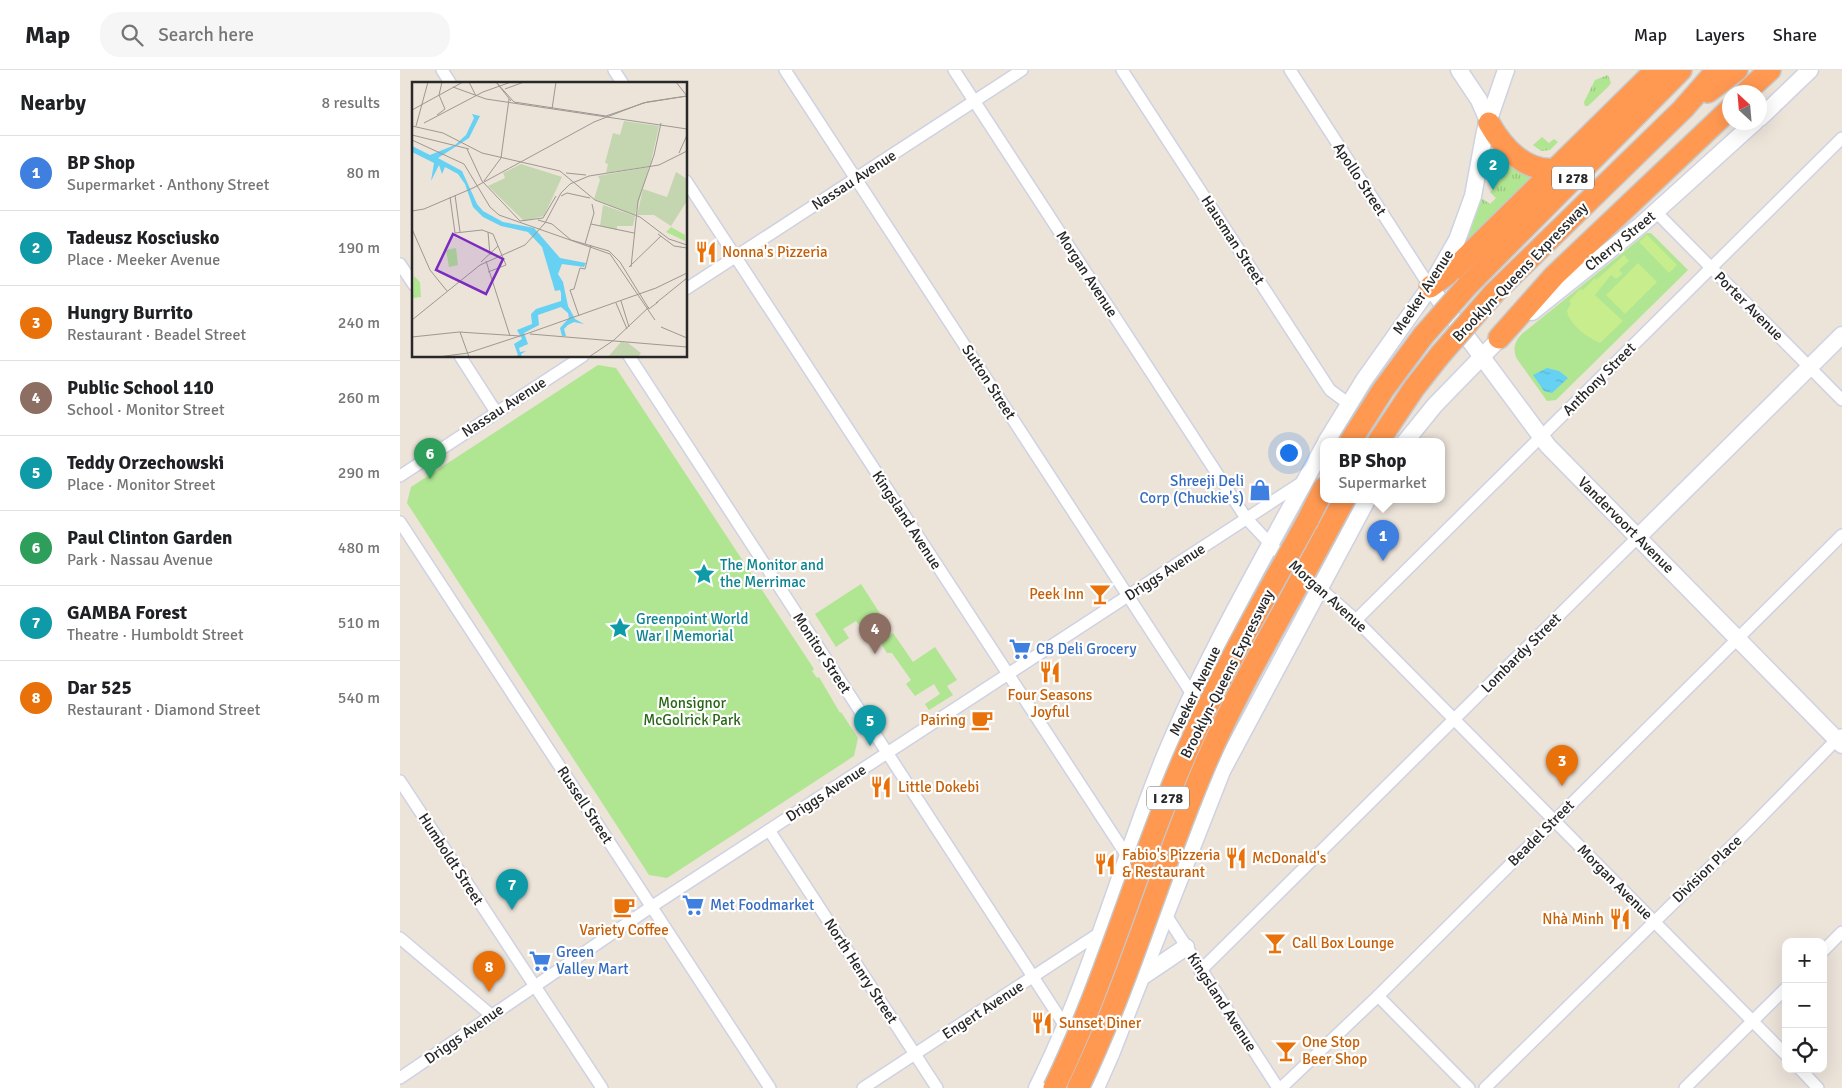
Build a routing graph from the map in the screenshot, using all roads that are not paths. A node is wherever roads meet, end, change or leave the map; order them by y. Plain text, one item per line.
1 (442, 70) edge
2 (614, 70) edge
3 (785, 70) edge
4 (954, 70) edge
5 (1022, 70) edge
6 (1122, 70) edge
7 (1290, 70) edge
8 (1459, 70) edge
9 (1506, 70) edge
10 (1656, 70) edge
11 (1681, 70) edge
12 (1717, 70) edge
13 (1737, 70) edge
14 (1770, 70) edge
15 (1810, 70) edge
16 (450, 82) edge
17 (622, 82) edge
18 (1754, 85) edge
19 (974, 101) junction
20 (1683, 109) junction
21 (1767, 111) edge
22 (1722, 116) edge
23 (1489, 123) junction
24 (1746, 130) edge
25 (1842, 138) edge
26 (1557, 169) junction
27 (856, 178) junction
28 (688, 185) edge
29 (1656, 212) junction
30 (736, 257) junction
31 (400, 264) edge
32 (1710, 268) junction
33 (412, 282) edge
34 (1430, 287) junction
35 (688, 288) edge
36 (1842, 335) edge
37 (1499, 338) junction
38 (1481, 356) junction
39 (461, 358) edge
40 (580, 358) edge
41 (630, 358) edge
42 (1810, 368) junction
43 (1842, 400) edge
44 (1349, 404) junction
45 (496, 412) junction
46 (1540, 436) junction
47 (1328, 438) edge
48 (1353, 438) edge
49 (1381, 438) edge
50 (1408, 438) edge
51 (1320, 463) edge
52 (400, 476) edge
53 (1315, 484) edge
54 (1342, 503) edge
55 (1365, 503) edge
56 (1246, 518) junction
57 (400, 522) edge
58 (1842, 535) edge
59 (1638, 537) junction
60 (1271, 544) junction
61 (1321, 586) junction
62 (1128, 595) junction
63 (1356, 620) junction
64 (1738, 638) junction
65 (1007, 674) junction
66 (1192, 694) junction
67 (1455, 720) junction
68 (1840, 739) edge
69 (887, 753) junction
70 (400, 781) edge
71 (1554, 820) junction
72 (769, 830) junction
73 (1128, 857) junction
74 (651, 907) junction
75 (1166, 915) junction
76 (1653, 921) junction
77 (1102, 931) junction
78 (1842, 932) edge
79 (400, 938) edge
80 (1186, 947) junction
81 (1827, 947) edge
82 (1200, 970) junction
83 (1034, 977) junction
84 (1140, 978) junction
85 (534, 986) junction
86 (1782, 992) edge
87 (1378, 996) junction
88 (491, 1015) junction
89 (1753, 1021) junction
90 (1065, 1026) junction
91 (1782, 1051) edge
92 (915, 1054) junction
93 (1804, 1073) edge
94 (400, 1078) edge
95 (1100, 1085) edge
96 (602, 1088) edge
97 (770, 1088) edge
98 (863, 1088) edge
99 (937, 1088) edge
100 (1037, 1088) edge
101 (1054, 1088) edge
102 (1078, 1088) edge
103 (1279, 1088) edge
104 (1469, 1088) edge
105 (1485, 1088) edge
106 (1685, 1088) edge
107 (1818, 1088) edge

1 - 16 street
2 - 17 street
3 - 27 street, Sutton Street
4 - 19 street, Morgan Avenue
5 - 19 street, Nassau Avenue
6 - 44 street, Hausman Street
7 - 34 street, Apollo Street
8 - 23 main road
9 - 23 main road, Meeker Avenue
10 - 26 highway
11 - 48 highway, Brooklyn-Queens Expressway / I 278, bridge
12 - 20 highway, Brooklyn-Queens Expressway / I 278
13 - 20 highway, I 278
14 - 18 highway
15 - 21 main road
19 - 27 street, Nassau Avenue
19 - 56 street, Morgan Avenue
20 - 49 highway, Brooklyn-Queens Expressway / I 278, bridge
22 - 37 highway
23 - 26 highway
23 - 34 main road, Meeker Avenue
24 - 29 main road, Cherry Street
25 - 32 street, Anthony Street
26 - 34 highway
27 - 30 street, Nassau Avenue
27 - 62 street, Sutton Street
28 - 30 street, Kingsland Avenue
29 - 32 street, Porter Avenue
29 - 37 main road, Cherry Street
30 - 35 street, Nassau Avenue
30 - 65 street, Kingsland Avenue
31 - 33 street
32 - 42 street, Porter Avenue
32 - 46 street, Anthony Street
34 - 38 main road, Vandervoort Avenue
34 - 44 main road, Meeker Avenue
36 - 42 main road, Lombardy Street
37 - 38 main road, Cherry Street
38 - 46 main road, Vandervoort Avenue
38 - 50 main road
39 - 45 street
40 - 45 street, Nassau Avenue
41 - 69 street, Monitor Street
42 - 43 street, Porter Avenue
42 - 59 main road, Lombardy Street
44 - 47 main road, Meeker Avenue
45 - 52 street, Nassau Avenue
46 - 59 main road, Vandervoort Avenue
46 - 63 street, Anthony Street
51 - 53 main road, Meeker Avenue
53 - 56 street, Driggs Avenue
53 - 60 main road, Meeker Avenue
53 - 101 highway, Brooklyn-Queens Expressway / I 278, bridge
54 - 102 highway, Brooklyn-Queens Expressway / I 278, bridge
55 - 61 main road
56 - 60 street, Morgan Avenue
56 - 62 street, Driggs Avenue
57 - 74 street, Russell Street
58 - 64 street, Beadel Street
59 - 64 main road, Vandervoort Avenue
59 - 67 street, Lombardy Street
60 - 61 street, Morgan Avenue
60 - 66 main road, Meeker Avenue
61 - 63 street, Morgan Avenue
61 - 75 main road
62 - 65 street, Driggs Avenue
62 - 66 street, Sutton Street
63 - 67 street, Morgan Avenue
64 - 68 main road, Vandervoort Avenue
64 - 71 street, Beadel Street
65 - 69 street, Driggs Avenue
65 - 73 street, Kingsland Avenue
66 - 73 main road, Meeker Avenue
67 - 71 street, Morgan Avenue
67 - 82 street, Lombardy Street
68 - 76 street, Division Place
69 - 72 street, Driggs Avenue
69 - 83 street, Monitor Street
70 - 85 street, Humboldt Street
71 - 76 street, Morgan Avenue
71 - 87 street, Beadel Street
72 - 74 street, Driggs Avenue
72 - 92 street, North Henry Street
73 - 75 street, Kingsland Avenue
73 - 77 main road, Meeker Avenue
74 - 85 street, Driggs Avenue
74 - 97 street, Russell Street
75 - 80 street, Kingsland Avenue
75 - 84 main road
76 - 89 street, Morgan Avenue
76 - 105 street, Division Place
77 - 83 street, Engert Avenue
77 - 90 main road, Meeker Avenue
78 - 81 street
79 - 88 street
80 - 82 street, Kingsland Avenue
80 - 84 main road
82 - 103 street, Kingsland Avenue
83 - 90 street, Monitor Street
83 - 92 street, Engert Avenue
84 - 95 main road
85 - 88 street, Driggs Avenue
85 - 96 street, Humboldt Street
86 - 89 street
87 - 103 street, Beadel Street
87 - 104 street
88 - 94 street, Driggs Avenue
89 - 91 street, Morgan Avenue
89 - 106 street
90 - 100 main road, Meeker Avenue
92 - 98 street, Engert Avenue
92 - 99 street, North Henry Street
93 - 107 street

